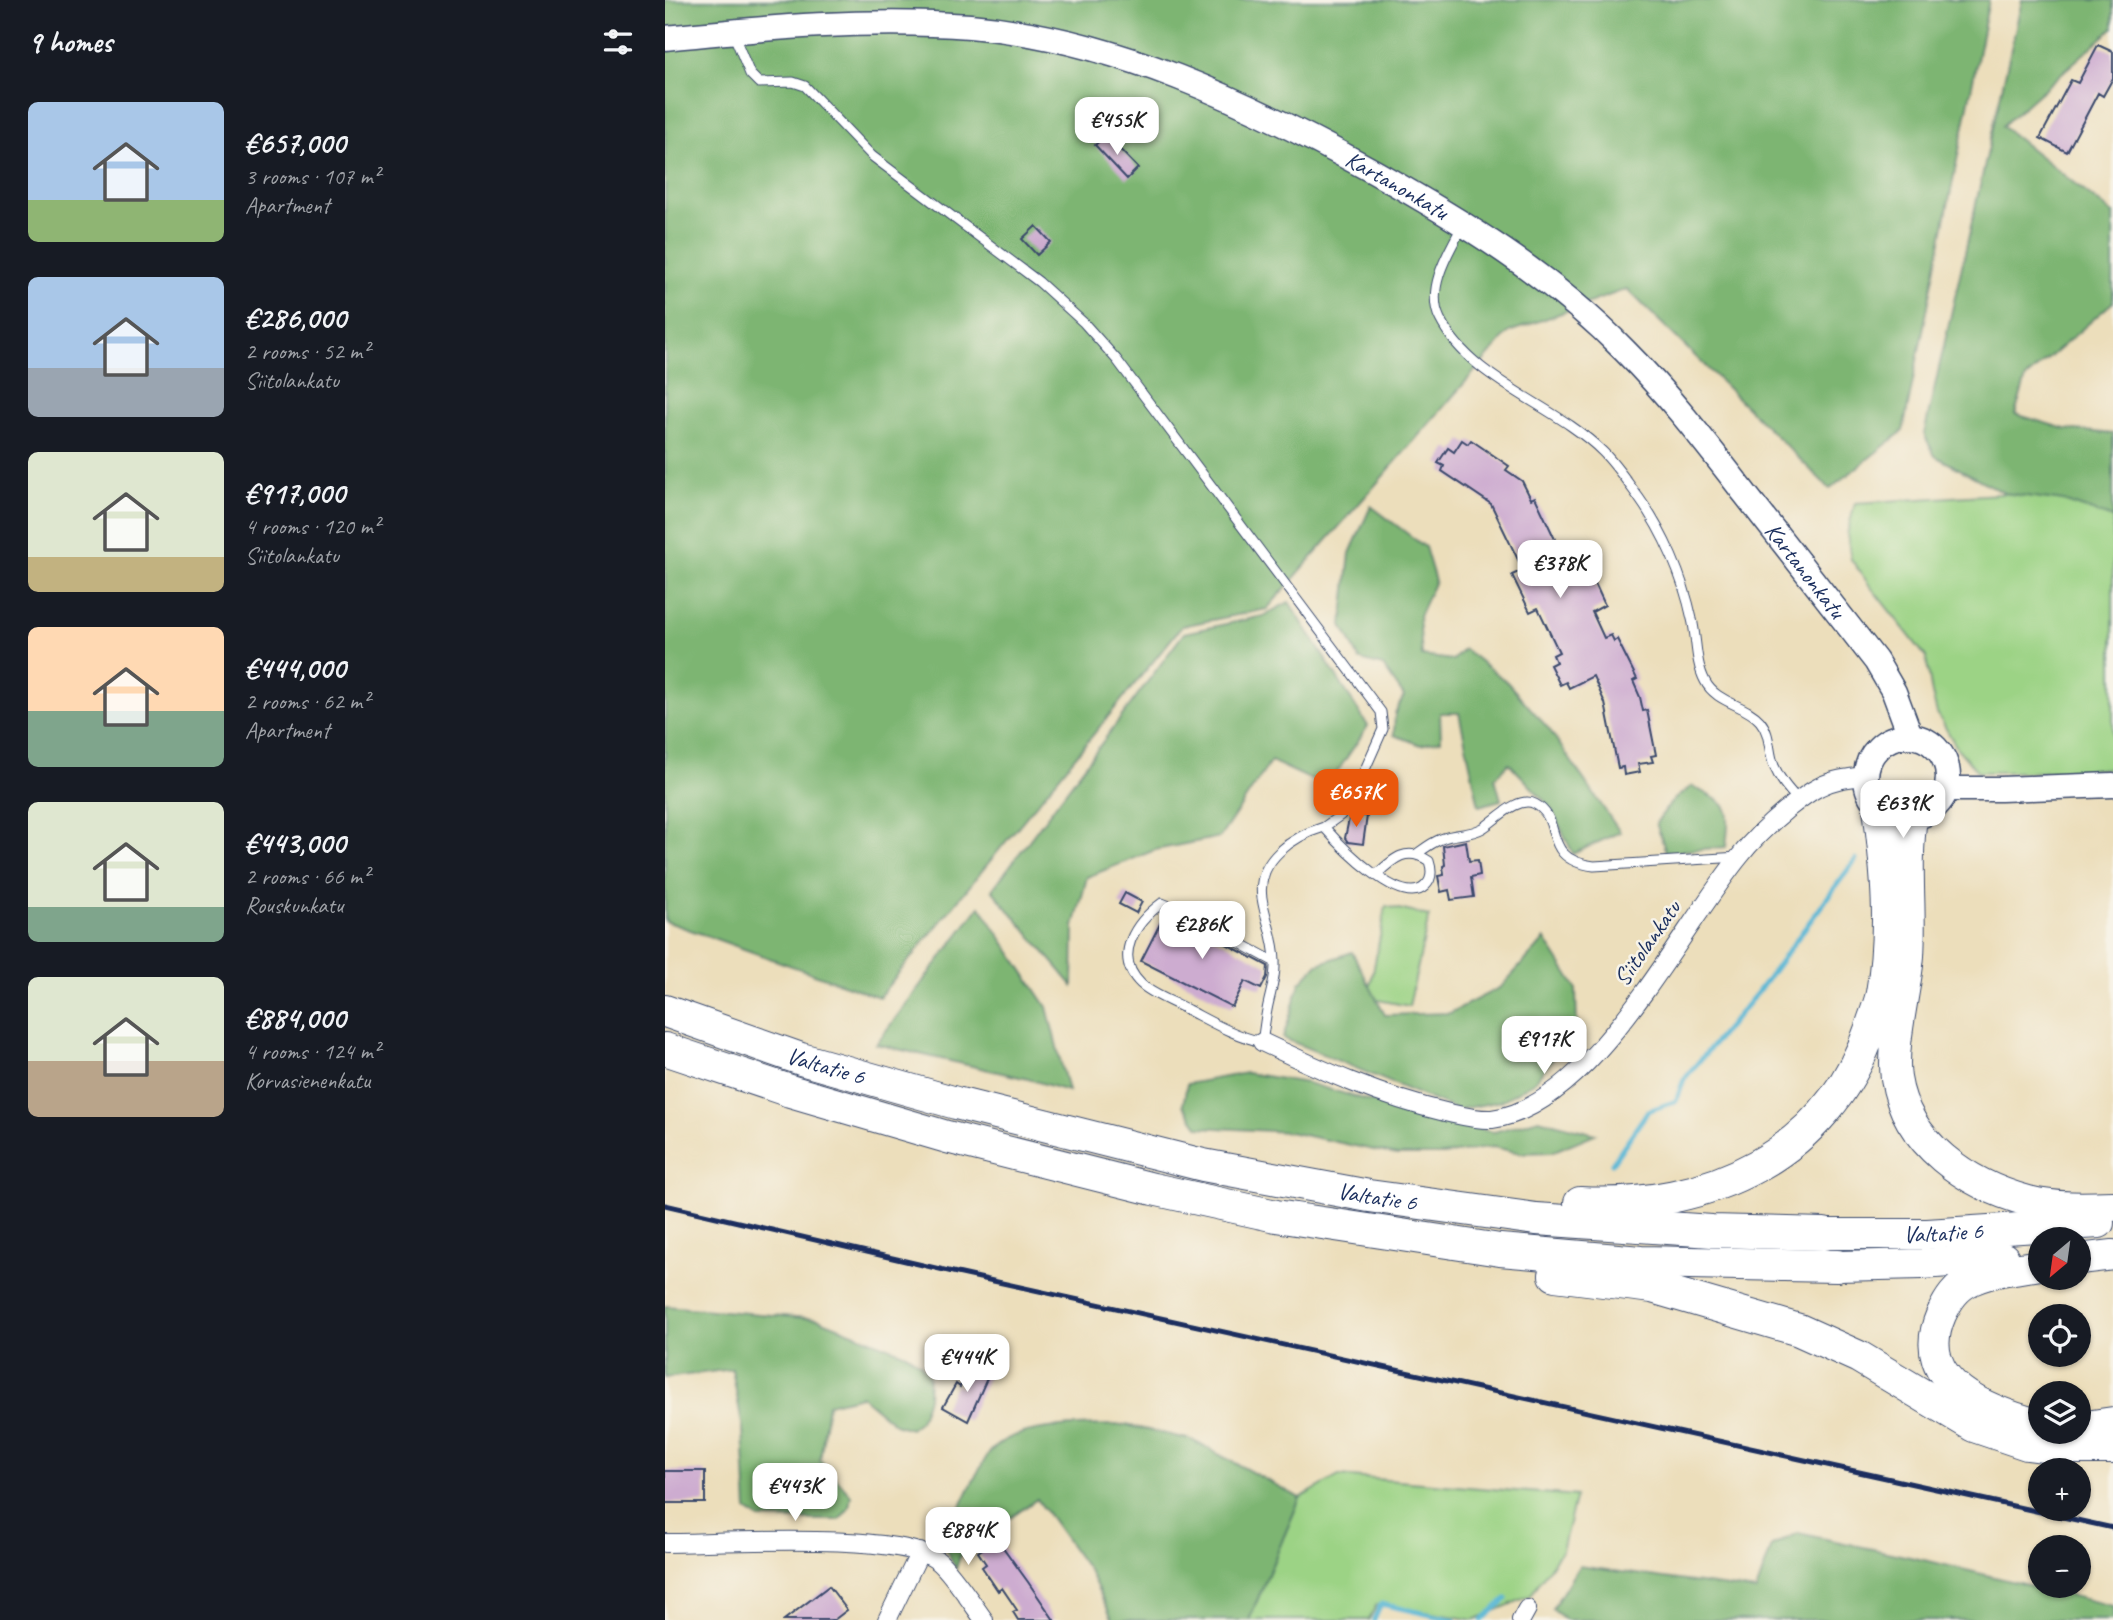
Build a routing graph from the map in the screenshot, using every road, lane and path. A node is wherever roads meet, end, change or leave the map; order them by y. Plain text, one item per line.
1 (733, 31) junction
2 (665, 38) edge
3 (1464, 224) junction
4 (1910, 735) junction
5 (1865, 776) junction
6 (2113, 785) edge
7 (1947, 789) junction
8 (1798, 800) junction
9 (1879, 808) junction
10 (1912, 818) junction
11 (1324, 827) junction
12 (1418, 853) junction
13 (1739, 857) junction
14 (1377, 874) junction
15 (1275, 962) junction
16 (665, 1011) edge
17 (1262, 1042) junction
18 (665, 1049) edge
19 (1203, 1165) junction
20 (2113, 1206) edge
21 (2113, 1222) edge
22 (1824, 1234) joint
23 (1411, 1237) junction
24 (2113, 1249) edge
25 (2091, 1251) edge
26 (2113, 1255) edge
27 (2028, 1256) edge
28 (2091, 1258) edge
29 (1837, 1266) joint
30 (2028, 1268) edge
31 (2028, 1421) edge
32 (2113, 1422) edge
33 (2091, 1425) edge
34 (2113, 1448) edge
35 (665, 1543) edge
36 (921, 1552) junction
37 (887, 1620) edge
38 (985, 1620) edge

1 - 2 main road, Kartanonkatu
1 - 3 main road, Kartanonkatu
1 - 11 lane
3 - 4 main road, Kartanonkatu
3 - 8 lane
4 - 5 main road
4 - 7 main road
5 - 8 street, Siitolankatu
5 - 9 main road
6 - 7 main road
7 - 10 main road
8 - 13 street, Siitolankatu
9 - 10 main road
9 - 19 highway
10 - 20 highway
11 - 14 lane
11 - 15 lane
12 - 13 lane
12 - 14 lane
12 - 14 lane
13 - 17 street, Siitolankatu
15 - 17 lane
15 - 17 lane
16 - 19 highway, Valtatie 6
18 - 23 highway, Valtatie 6
19 - 22 highway, Valtatie 6
21 - 22 highway, Valtatie 6
23 - 29 highway, Valtatie 6
23 - 34 highway
24 - 25 highway
26 - 28 highway
27 - 29 highway, Valtatie 6
30 - 31 highway
32 - 33 highway
35 - 36 street
36 - 37 street
36 - 38 street

